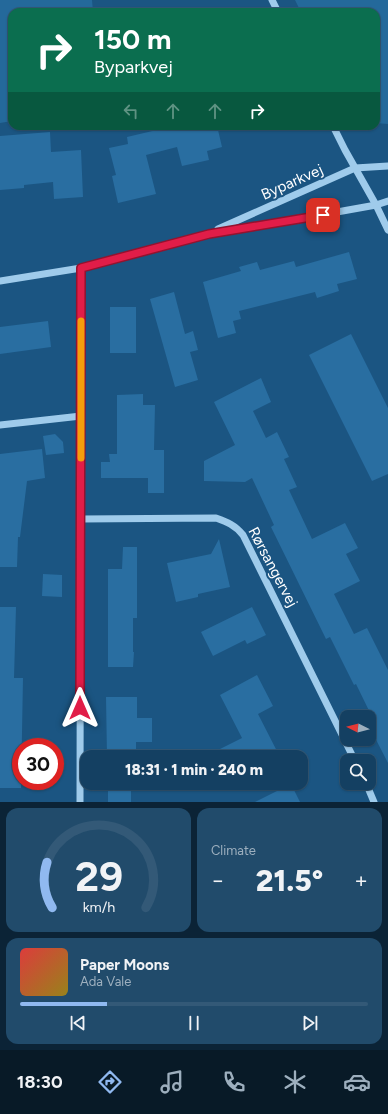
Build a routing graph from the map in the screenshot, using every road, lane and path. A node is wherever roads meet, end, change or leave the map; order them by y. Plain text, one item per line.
1 (335, 130) edge
2 (388, 166) edge
3 (355, 168) junction
4 (388, 201) edge
5 (376, 205) junction
6 (388, 230) edge
7 (209, 234) junction
8 (81, 268) junction
9 (0, 281) edge
10 (81, 416) junction
11 (0, 425) edge
12 (81, 519) junction
13 (352, 754) edge
14 (369, 790) edge
15 (80, 802) edge
16 (374, 802) edge

1 - 3 street
2 - 3 street, Byparkvej
3 - 5 street
3 - 7 street, Byparkvej
4 - 5 street, Byparkvej
5 - 6 street
5 - 7 street, Byparkvej
7 - 8 street, Byparkvej
8 - 9 street, Byparkvej
8 - 10 street
10 - 11 street
10 - 12 street
12 - 13 street, Rørsangervej
12 - 15 street
14 - 16 street

